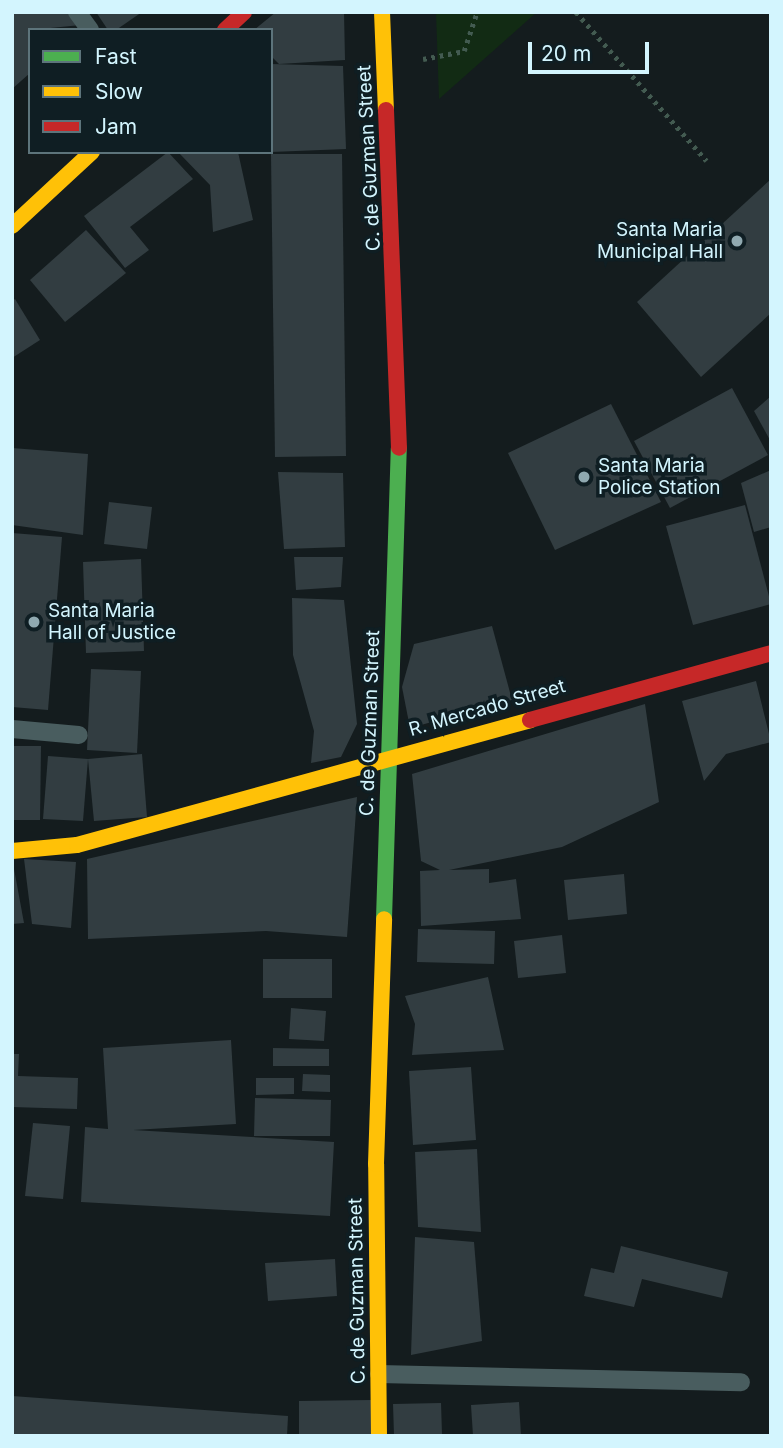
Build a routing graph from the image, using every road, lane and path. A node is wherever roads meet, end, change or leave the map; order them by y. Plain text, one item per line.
1 (77, 12) edge
2 (244, 12) edge
3 (382, 12) edge
4 (477, 12) edge
5 (576, 12) edge
6 (89, 28) edge
7 (227, 28) edge
8 (385, 66) junction
9 (90, 154) edge
10 (707, 161) dead end
11 (12, 226) edge
12 (771, 653) edge
13 (12, 729) edge
14 (79, 735) dead end
15 (390, 759) junction
16 (12, 852) edge
17 (379, 1374) junction
18 (741, 1382) dead end
19 (379, 1436) edge

1 - 6 lane
2 - 7 main road
3 - 8 main road, C. de Guzman Street
4 - 8 path
5 - 10 path
8 - 15 main road, C. de Guzman Street
9 - 11 main road
12 - 15 main road, R. Mercado Street
13 - 14 lane
15 - 16 main road, R. Mercado Street
15 - 17 main road, C. de Guzman Street
17 - 18 lane
17 - 19 main road, C. de Guzman Street

